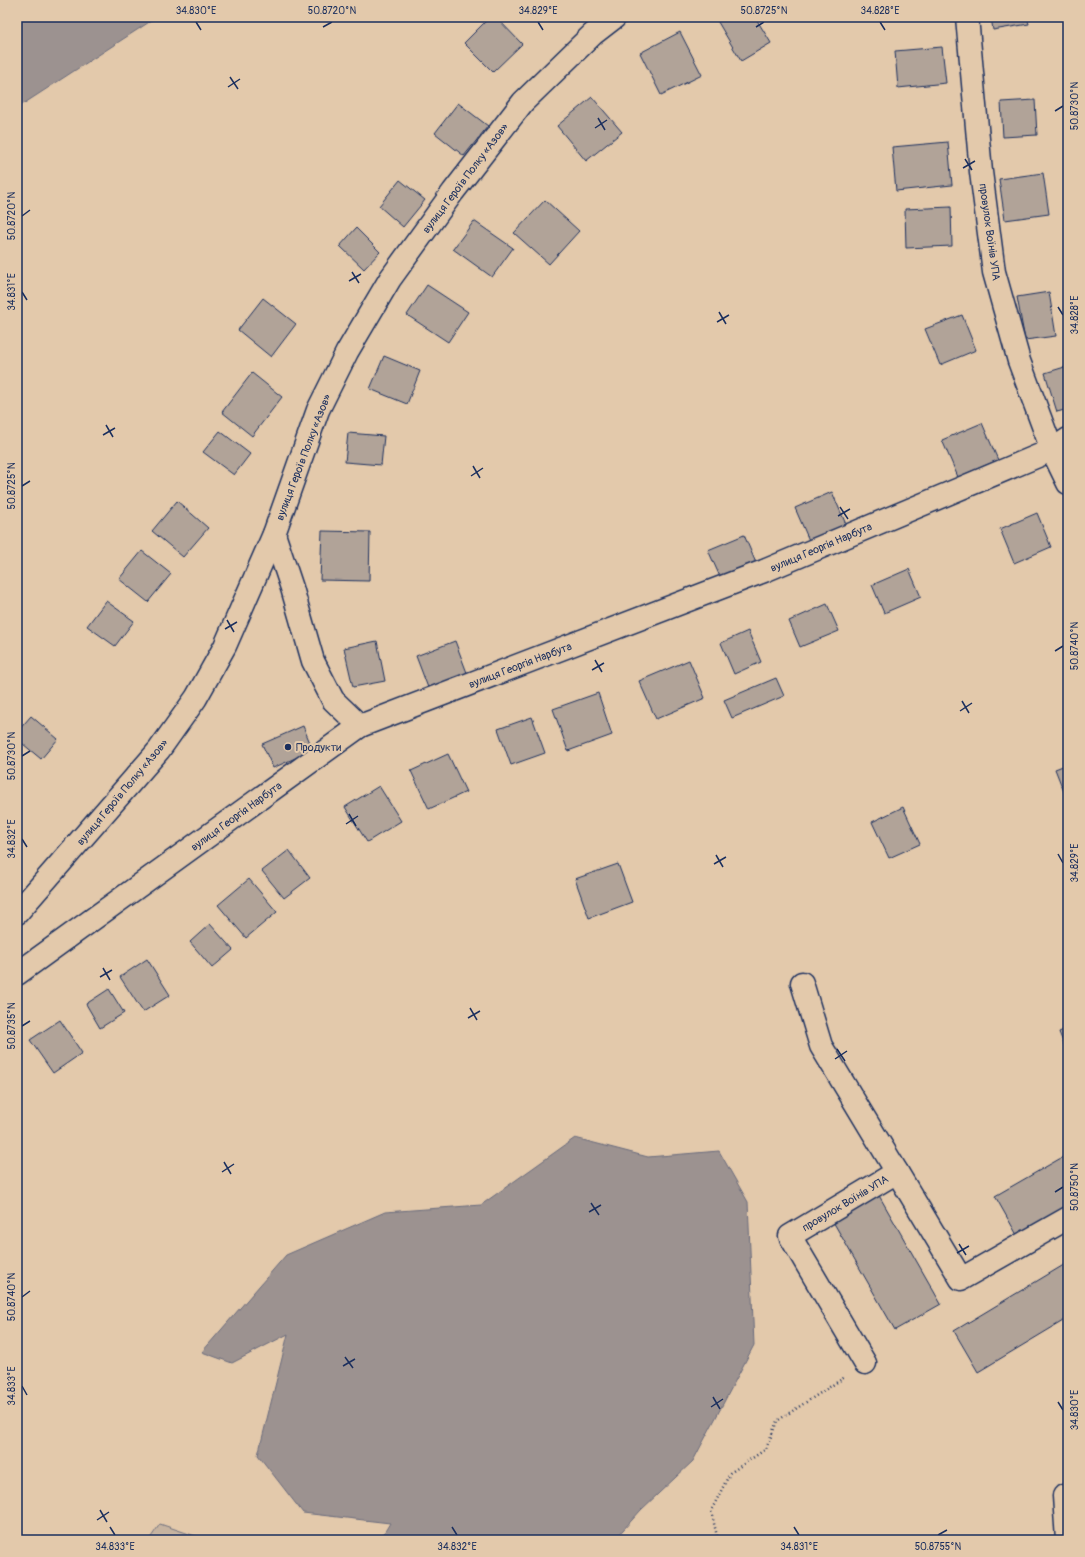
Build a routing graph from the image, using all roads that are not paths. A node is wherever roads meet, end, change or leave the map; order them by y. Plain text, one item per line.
1 (615, 17) edge
2 (967, 17) edge
3 (1060, 444) edge
4 (1068, 483) edge
5 (274, 534) junction
6 (360, 726) junction
7 (17, 913) edge
8 (17, 974) edge
9 (802, 983) dead end
10 (897, 1172) junction
11 (1068, 1218) edge
12 (865, 1363) road end
13 (1068, 1495) edge
14 (1066, 1540) edge

1 - 5 street, вулиця Героїв Полку «Азов»
2 - 3 street, провулок Воїнів УПА
3 - 4 street, провулок Воїнів УПА
3 - 6 street, вулиця Георгія Нарбута
5 - 6 street
5 - 7 street, вулиця Героїв Полку «Азов»
6 - 8 street, вулиця Георгія Нарбута
9 - 10 street
10 - 11 street, провулок Воїнів УПА
10 - 12 street, провулок Воїнів УПА
13 - 14 street

